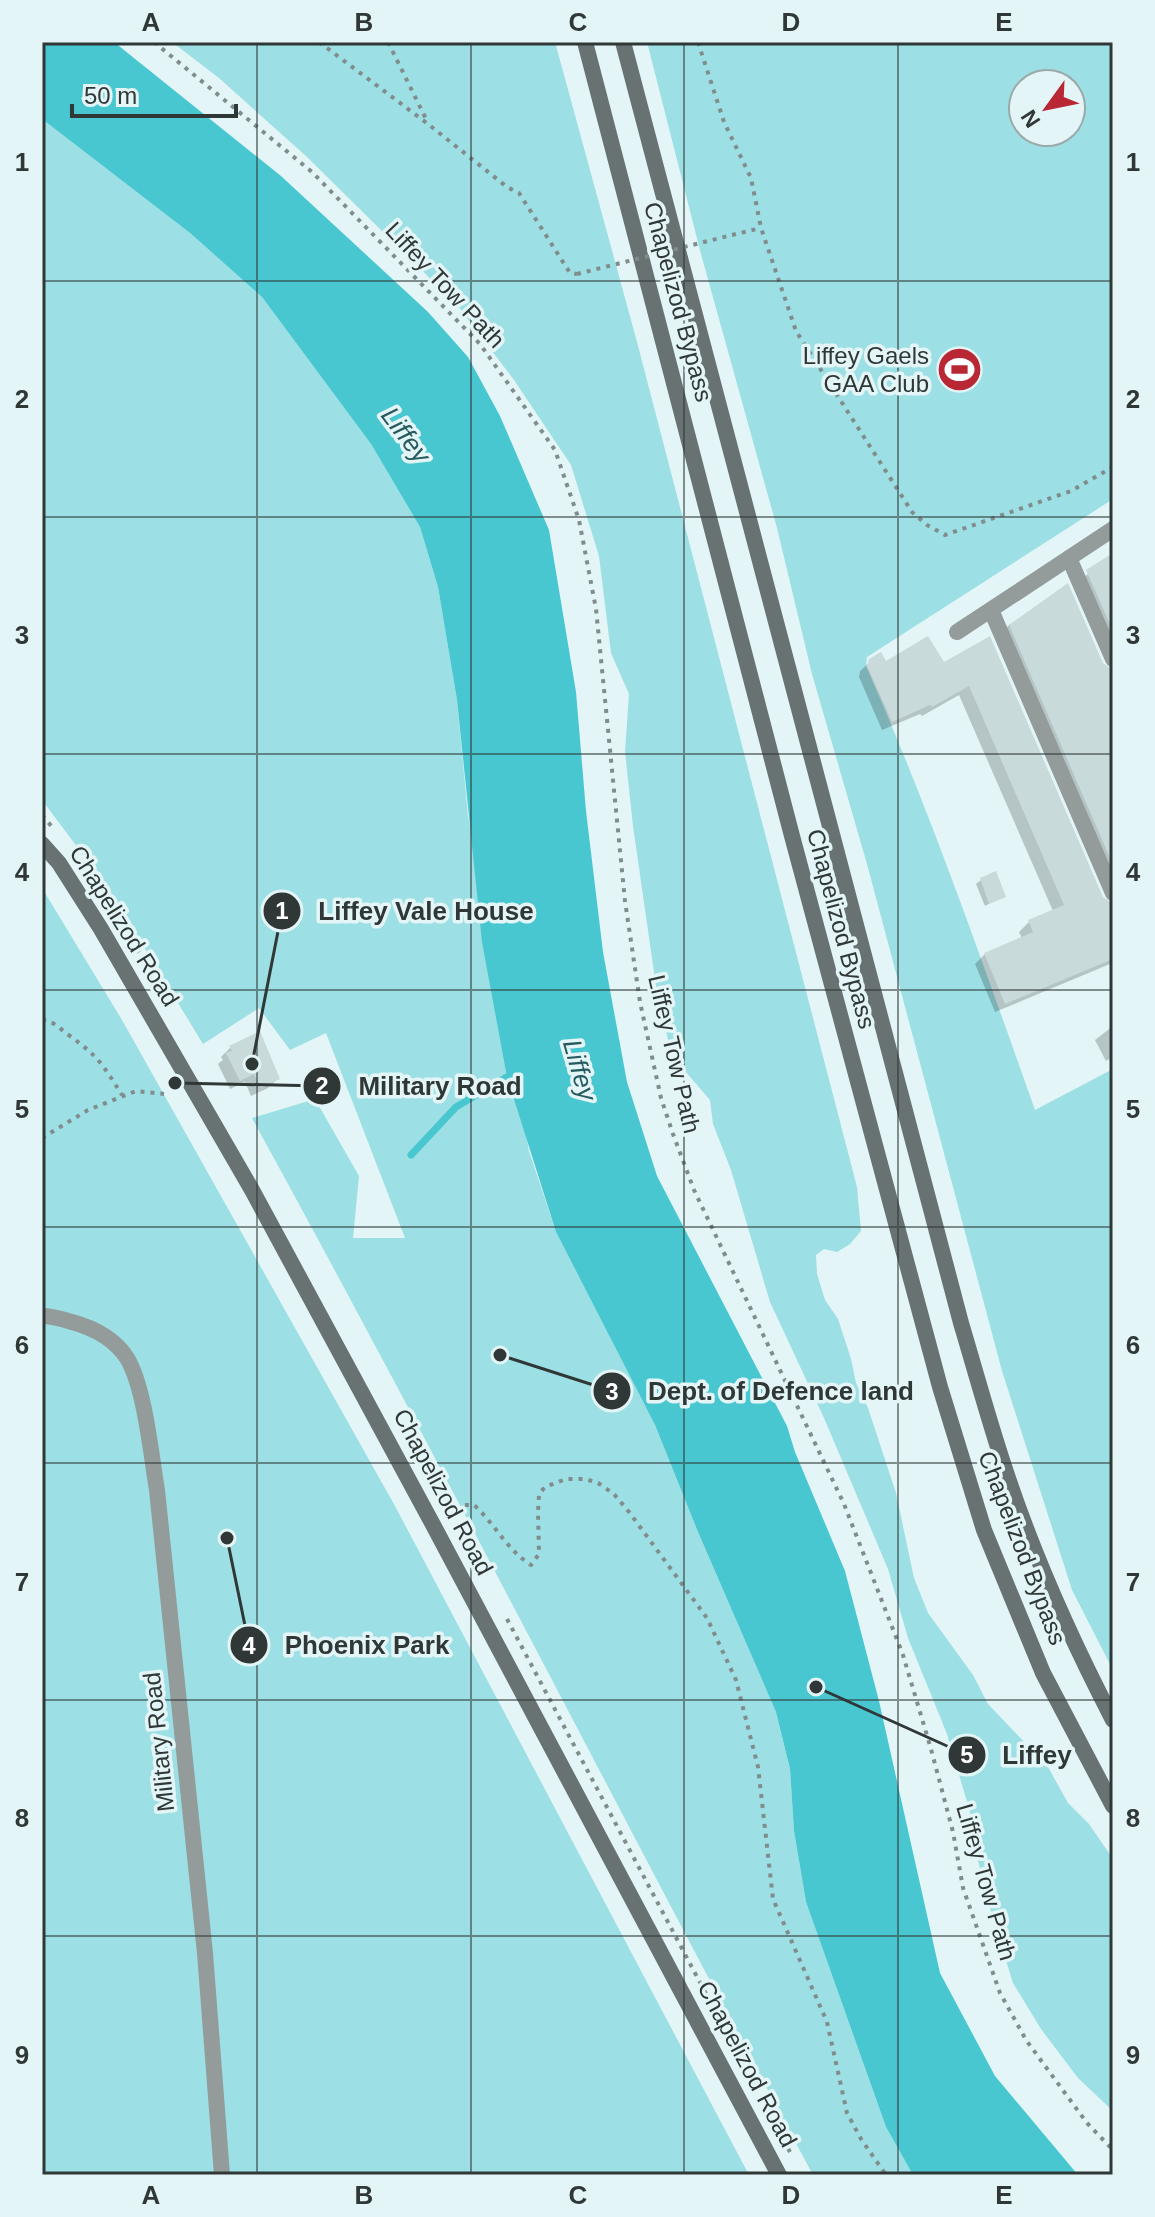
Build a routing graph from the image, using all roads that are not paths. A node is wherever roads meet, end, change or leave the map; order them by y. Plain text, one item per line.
1 (585, 42) edge
2 (623, 42) edge
3 (1113, 529) edge
4 (1069, 558) junction
5 (991, 610) junction
6 (957, 632) dead end
7 (1113, 659) edge
8 (42, 844) edge
9 (1113, 893) edge
10 (42, 1316) edge
11 (1113, 1720) edge
12 (1113, 1806) edge
13 (222, 2175) edge
14 (779, 2175) edge

1 - 12 main road, Chapelizod Bypass
2 - 11 main road, Chapelizod Bypass
3 - 4 street
4 - 5 street
4 - 7 street
5 - 6 street
5 - 9 street
8 - 14 main road, Chapelizod Road
10 - 13 street, Military Road

